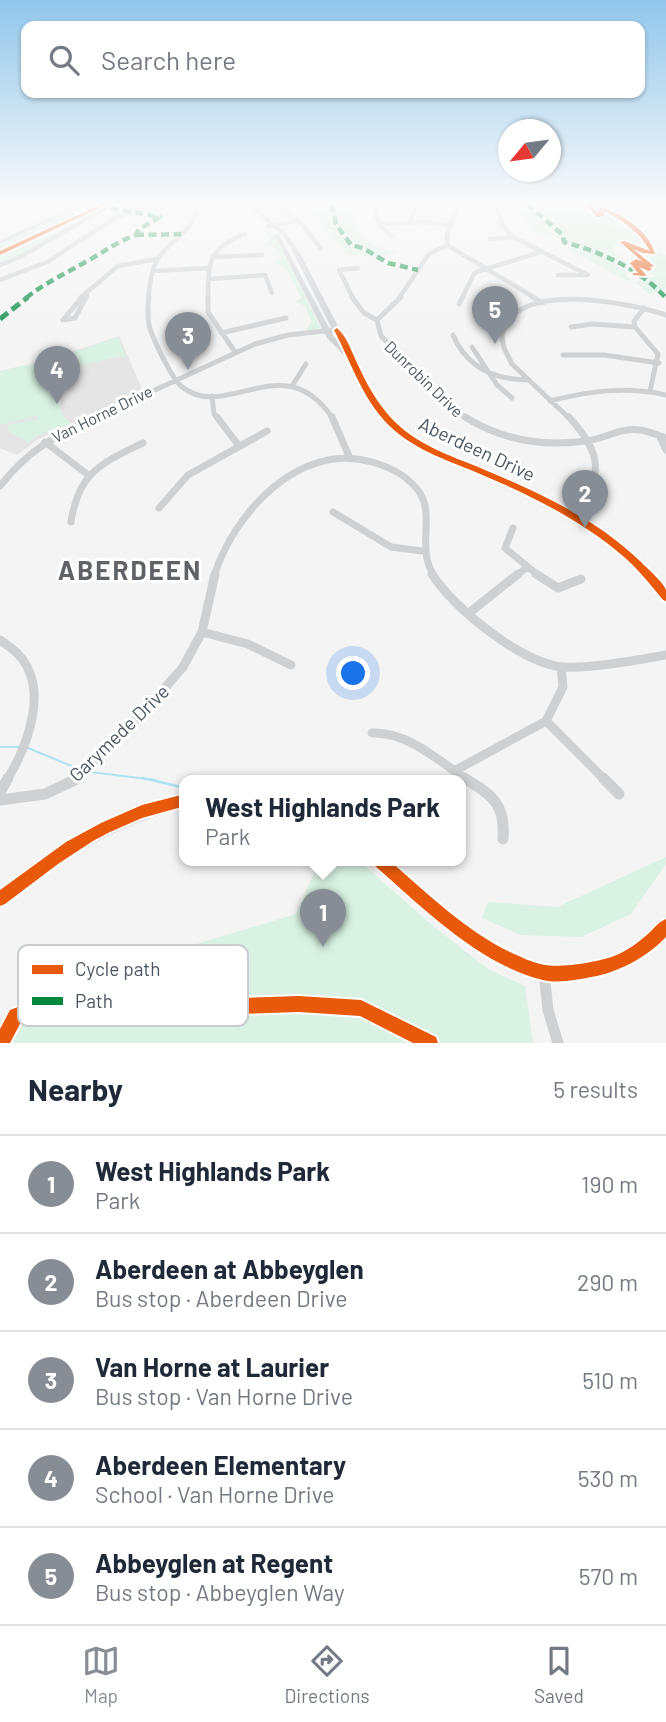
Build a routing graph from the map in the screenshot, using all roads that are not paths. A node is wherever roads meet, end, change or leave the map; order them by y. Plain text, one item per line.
1 (28, 253) edge
2 (62, 253) edge
3 (164, 253) edge
4 (216, 253) edge
5 (296, 253) edge
6 (430, 253) edge
7 (459, 253) edge
8 (540, 253) edge
9 (543, 253) edge
10 (262, 255) dead end
11 (212, 257) junction
12 (157, 259) junction
13 (0, 265) edge
14 (208, 268) junction
15 (358, 268) dead end
16 (485, 269) junction
17 (154, 271) junction
18 (558, 275) dead end
19 (209, 279) junction
20 (0, 280) edge
21 (272, 293) dead end
22 (87, 294) junction
23 (543, 303) junction
24 (458, 304) dead end
25 (644, 307) junction
26 (666, 315) edge
27 (286, 318) dead end
28 (377, 320) junction
29 (571, 327) dead end
30 (635, 327) junction
31 (332, 330) junction
32 (221, 333) junction
33 (453, 335) dead end
34 (472, 347) dead end
35 (235, 352) junction
36 (563, 355) dead end
37 (659, 363) junction
38 (306, 364) dead end
39 (490, 376) junction
40 (176, 379) junction
41 (528, 380) junction
42 (292, 386) junction
43 (650, 391) junction
44 (666, 395) edge
45 (212, 396) junction
46 (512, 398) dead end
47 (550, 401) junction
48 (267, 431) dead end
49 (663, 437) edge
50 (588, 441) junction
51 (45, 442) junction
52 (143, 443) dead end
53 (239, 446) junction
54 (666, 450) edge
55 (349, 456) junction
56 (87, 474) junction
57 (0, 486) edge
58 (159, 508) dead end
59 (333, 512) dead end
60 (570, 512) junction
61 (71, 522) dead end
62 (513, 528) dead end
63 (422, 551) junction
64 (526, 568) junction
65 (581, 579) dead end
66 (666, 597) edge
67 (469, 613) junction
68 (202, 632) junction
69 (0, 640) edge
70 (666, 655) edge
71 (291, 665) dead end
72 (561, 667) junction
73 (546, 721) junction
74 (372, 733) dead end
75 (456, 770) junction
76 (463, 775) edge
77 (466, 777) edge
78 (0, 792) edge
79 (619, 794) dead end
80 (0, 800) edge
81 (179, 801) edge
82 (503, 839) dead end
83 (386, 866) edge
84 (33, 875) junction
85 (0, 899) edge
86 (0, 908) edge
87 (666, 926) edge
88 (544, 973) junction
89 (558, 1043) edge

1 - 13 street
2 - 20 street
3 - 12 street
4 - 11 street
5 - 31 main road, Aberdeen Drive
6 - 28 street, Dunrobin Drive
7 - 16 street
8 - 16 street
9 - 18 street
10 - 11 street
11 - 14 street
12 - 17 street
12 - 22 street
14 - 17 street
14 - 19 street
15 - 28 street
16 - 23 street
16 - 24 street
17 - 40 street
19 - 21 street
19 - 32 street
22 - 22 street
23 - 25 street
23 - 41 street
25 - 26 street
25 - 30 street
27 - 32 street
28 - 50 street, Dunrobin Drive
29 - 30 street
30 - 37 street
31 - 35 street, Van Horne Drive
31 - 60 main road, Aberdeen Drive
32 - 35 street
33 - 39 street
34 - 39 street
35 - 40 street, Van Horne Drive
36 - 37 street
37 - 43 street
38 - 42 street
39 - 41 street
39 - 46 street
40 - 45 street
40 - 51 street, Van Horne Drive
41 - 47 street
42 - 45 street
42 - 55 street
43 - 44 street
43 - 47 street
45 - 53 street
47 - 50 street
48 - 53 street
49 - 50 street, Dunrobin Drive
49 - 54 street
50 - 60 street
51 - 56 street
51 - 57 street, Van Horne Drive
52 - 56 street
53 - 58 street
55 - 63 street, Garymede Drive
55 - 68 street, Garymede Drive
56 - 61 street
59 - 63 street
60 - 66 main road, Aberdeen Drive
62 - 64 street
63 - 67 street, Garymede Drive
64 - 65 street
64 - 67 street
67 - 72 street, Garymede Drive
68 - 71 street
68 - 80 street, Garymede Drive
69 - 78 street
70 - 72 street, Garymede Drive
72 - 73 street
73 - 75 street
73 - 79 street
74 - 75 street
75 - 76 street
77 - 82 street
81 - 84 main road
83 - 88 main road
84 - 85 main road
84 - 86 main road
87 - 88 main road
88 - 89 street

